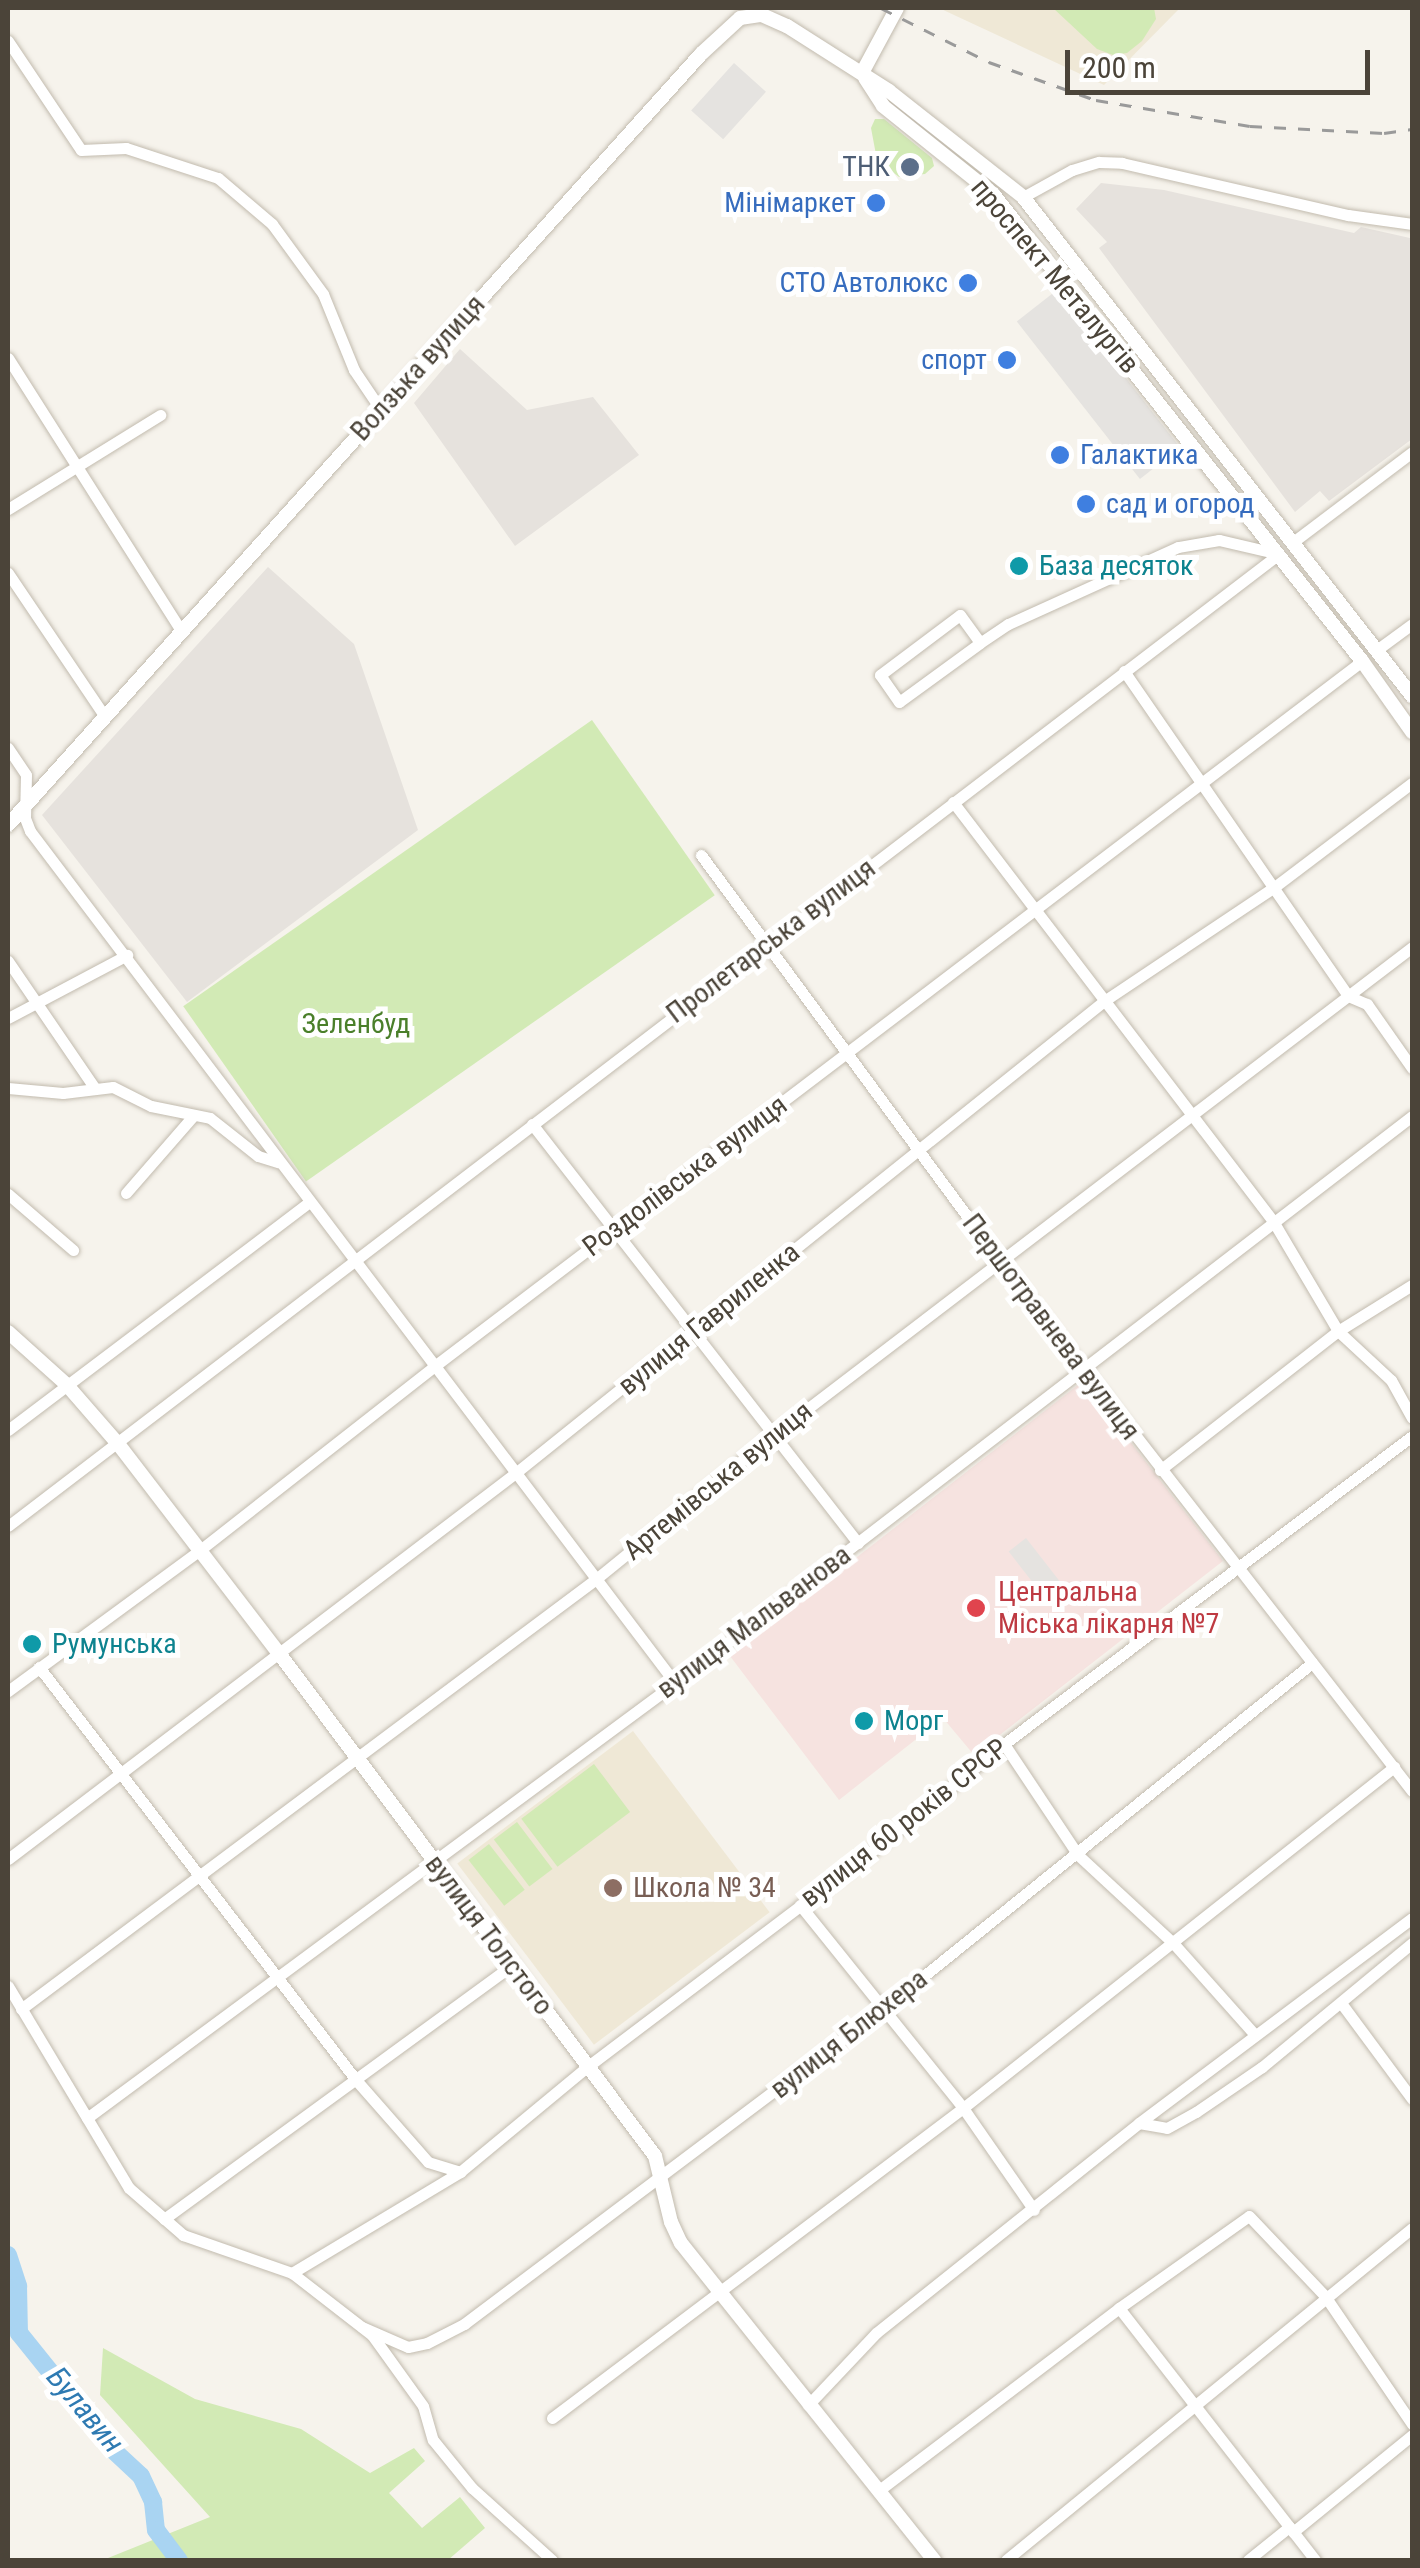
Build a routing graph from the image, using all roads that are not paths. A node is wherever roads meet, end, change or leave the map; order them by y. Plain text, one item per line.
1 (897, 8) edge
2 (757, 11) edge
3 (8, 41) edge
4 (862, 73) junction
5 (1023, 197) junction
6 (1412, 224) edge
7 (1121, 321) junction
8 (1106, 334) junction
9 (8, 358) edge
10 (381, 410) junction
11 (160, 415) dead end
12 (1412, 452) edge
13 (76, 465) junction
14 (8, 508) edge
15 (1293, 542) junction
16 (1279, 554) junction
17 (8, 573) edge
18 (1412, 624) edge
19 (182, 632) junction
20 (980, 643) junction
21 (1378, 649) junction
22 (1362, 661) junction
23 (1124, 671) junction
24 (1412, 696) edge
25 (104, 717) junction
26 (1412, 732) edge
27 (8, 748) edge
28 (1201, 782) junction
29 (1412, 783) edge
30 (953, 802) junction
31 (26, 804) junction
32 (8, 825) edge
33 (701, 855) dead end
34 (1274, 888) junction
35 (1034, 910) junction
36 (766, 945) junction
37 (1412, 947) edge
38 (127, 956) junction
39 (8, 960) edge
40 (1348, 996) junction
41 (1104, 1001) junction
42 (38, 1004) junction
43 (8, 1018) edge
44 (846, 1053) junction
45 (1412, 1068) edge
46 (94, 1087) junction
47 (8, 1088) edge
48 (193, 1116) junction
49 (1190, 1116) junction
50 (1412, 1116) edge
51 (532, 1124) junction
52 (919, 1151) junction
53 (280, 1162) junction
54 (126, 1193) dead end
55 (8, 1194) edge
56 (309, 1202) junction
57 (1273, 1221) junction
58 (614, 1230) junction
59 (73, 1250) dead end
60 (352, 1261) junction
61 (1000, 1261) junction
62 (1412, 1285) edge
63 (1338, 1331) junction
64 (8, 1332) edge
65 (694, 1332) junction
66 (432, 1368) junction
67 (1085, 1368) junction
68 (66, 1384) junction
69 (1412, 1418) edge
70 (8, 1430) edge
71 (773, 1435) junction
72 (1412, 1436) edge
73 (118, 1445) junction
74 (1160, 1470) junction
75 (513, 1475) junction
76 (8, 1526) edge
77 (858, 1543) junction
78 (200, 1550) junction
79 (1238, 1569) junction
80 (596, 1579) junction
81 (278, 1652) junction
82 (1312, 1663) junction
83 (38, 1667) junction
84 (675, 1683) junction
85 (8, 1691) edge
86 (1004, 1744) junction
87 (356, 1758) junction
88 (1394, 1767) junction
89 (120, 1773) junction
90 (1412, 1790) edge
91 (1078, 1855) junction
92 (8, 1859) edge
93 (435, 1862) junction
94 (198, 1874) junction
95 (800, 1904) junction
96 (1412, 1918) edge
97 (1174, 1944) junction
98 (1411, 1946) edge
99 (512, 1965) junction
100 (275, 1975) junction
101 (8, 1986) edge
102 (1341, 2004) junction
103 (884, 2008) junction
104 (21, 2009) junction
105 (1255, 2034) junction
106 (587, 2067) junction
107 (356, 2080) junction
108 (1412, 2100) edge
109 (964, 2108) junction
110 (87, 2118) junction
111 (1139, 2123) junction
112 (460, 2172) junction
113 (660, 2173) junction
114 (1034, 2210) junction
115 (164, 2219) junction
116 (1412, 2228) edge
117 (292, 2272) junction
118 (717, 2290) junction
119 (1325, 2296) junction
120 (1119, 2308) junction
121 (362, 2327) junction
122 (808, 2405) junction
123 (1199, 2407) junction
124 (552, 2418) dead end
125 (1412, 2424) edge
126 (1412, 2435) edge
127 (878, 2491) junction
128 (1291, 2530) junction
129 (552, 2560) edge
130 (934, 2560) edge
131 (1006, 2560) edge
132 (1248, 2560) edge
133 (1314, 2560) edge

1 - 4 street
2 - 4 street, Волзька вулиця
2 - 10 street, Волзька вулиця
3 - 10 street
4 - 5 street, проспект Металургів
4 - 8 street, проспект Металургів
5 - 6 street
5 - 7 street, проспект Металургів
7 - 8 street
7 - 15 street, проспект Металургів
8 - 16 street, проспект Металургів
9 - 13 street
10 - 19 street, Волзька вулиця
11 - 13 street
12 - 15 street
13 - 14 street
13 - 19 street
15 - 16 street
15 - 21 street, проспект Металургів
16 - 20 street
16 - 22 street, проспект Металургів
16 - 23 street, Пролетарська вулиця
17 - 25 street
18 - 21 street
19 - 25 street, Волзька вулиця
20 - 20 street
21 - 22 street
21 - 24 street, проспект Металургів
22 - 26 street, проспект Металургів
22 - 28 street, Роздолівська вулиця
23 - 28 street
23 - 30 street, Пролетарська вулиця
25 - 31 street, Волзька вулиця
27 - 31 street
28 - 34 street
28 - 35 street, Роздолівська вулиця
29 - 34 street, вулиця Гавриленка
30 - 35 street
30 - 36 street, Пролетарська вулиця
31 - 32 street, Волзька вулиця
31 - 38 street
33 - 36 street, Першотравнева вулиця
34 - 40 street
34 - 41 street, вулиця Гавриленка
35 - 41 street
35 - 44 street, Роздолівська вулиця
36 - 44 street, Першотравнева вулиця
36 - 51 street, Пролетарська вулиця
37 - 40 street, Артемівська вулиця
38 - 42 street
38 - 53 street
39 - 42 street
40 - 45 street
40 - 49 street, Артемівська вулиця
41 - 49 street
41 - 52 street, вулиця Гавриленка
42 - 43 street
42 - 46 street
44 - 52 street, Першотравнева вулиця
44 - 58 street, Роздолівська вулиця
46 - 47 street
46 - 48 street
48 - 53 street
48 - 54 street
49 - 57 street
49 - 61 street, Артемівська вулиця
50 - 57 street, вулиця Мальванова
51 - 58 street
51 - 60 street, Пролетарська вулиця
52 - 61 street, Першотравнева вулиця
52 - 65 street, вулиця Гавриленка
53 - 56 street
55 - 59 street
56 - 60 street
56 - 68 street
57 - 63 street
57 - 67 street, вулиця Мальванова
58 - 65 street
58 - 66 street, Роздолівська вулиця
60 - 66 street
60 - 73 street, Пролетарська вулиця
61 - 67 street, Першотравнева вулиця
61 - 71 street, Артемівська вулиця
62 - 63 street
63 - 69 street
63 - 74 street
64 - 68 street, вулиця Толстого
65 - 71 street
65 - 75 street, вулиця Гавриленка
66 - 75 street
66 - 78 street, Роздолівська вулиця
67 - 74 street, Першотравнева вулиця
67 - 77 street, вулиця Мальванова
68 - 70 street
68 - 73 street, вулиця Толстого
71 - 77 street
71 - 80 street, Артемівська вулиця
72 - 79 street, вулиця 60 років СРСР
73 - 76 street, Пролетарська вулиця
73 - 78 street, вулиця Толстого
74 - 79 street, Першотравнева вулиця
75 - 80 street
75 - 81 street, вулиця Гавриленка
77 - 84 street, вулиця Мальванова
78 - 81 street, вулиця Толстого
78 - 83 street, Роздолівська вулиця
79 - 82 street, Першотравнева вулиця
79 - 86 street, вулиця 60 років СРСР
80 - 84 street
80 - 87 street, Артемівська вулиця
81 - 87 street, вулиця Толстого
81 - 89 street, вулиця Гавриленка
82 - 88 street, Першотравнева вулиця
82 - 91 street, вулиця Блюхера
83 - 85 street, Роздолівська вулиця
83 - 89 street
84 - 93 street, вулиця Мальванова
86 - 91 street
86 - 95 street, вулиця 60 років СРСР
87 - 93 street, вулиця Толстого
87 - 94 street, Артемівська вулиця
88 - 90 street, Першотравнева вулиця
88 - 97 street
89 - 92 street, вулиця Гавриленка
89 - 94 street
91 - 97 street
91 - 103 street, вулиця Блюхера
93 - 99 street, вулиця Толстого
93 - 100 street, вулиця Мальванова
94 - 100 street
94 - 104 street, Артемівська вулиця
95 - 103 street
95 - 106 street, вулиця 60 років СРСР
96 - 105 street
97 - 105 street
97 - 109 street
98 - 102 street
99 - 106 street, вулиця Толстого
99 - 107 street
100 - 107 street
100 - 110 street, вулиця Мальванова
101 - 104 street
102 - 108 street
102 - 111 street
103 - 109 street
103 - 113 street, вулиця Блюхера
104 - 110 street
105 - 111 street
106 - 112 street, вулиця 60 років СРСР
106 - 113 street, вулиця Толстого
107 - 112 street
107 - 115 street
109 - 114 street
109 - 118 street
110 - 115 street
111 - 114 street
112 - 117 street, вулиця 60 років СРСР
113 - 118 street, вулиця Толстого
113 - 121 street, вулиця Блюхера
114 - 122 street
115 - 117 street
116 - 119 street
117 - 121 street
118 - 122 street, вулиця Толстого
118 - 124 street
119 - 120 street
119 - 123 street
119 - 125 street
120 - 123 street
120 - 127 street
121 - 129 street
122 - 127 street, вулиця Толстого
123 - 128 street
123 - 131 street
126 - 128 street
127 - 130 street, вулиця Толстого
128 - 132 street
128 - 133 street

